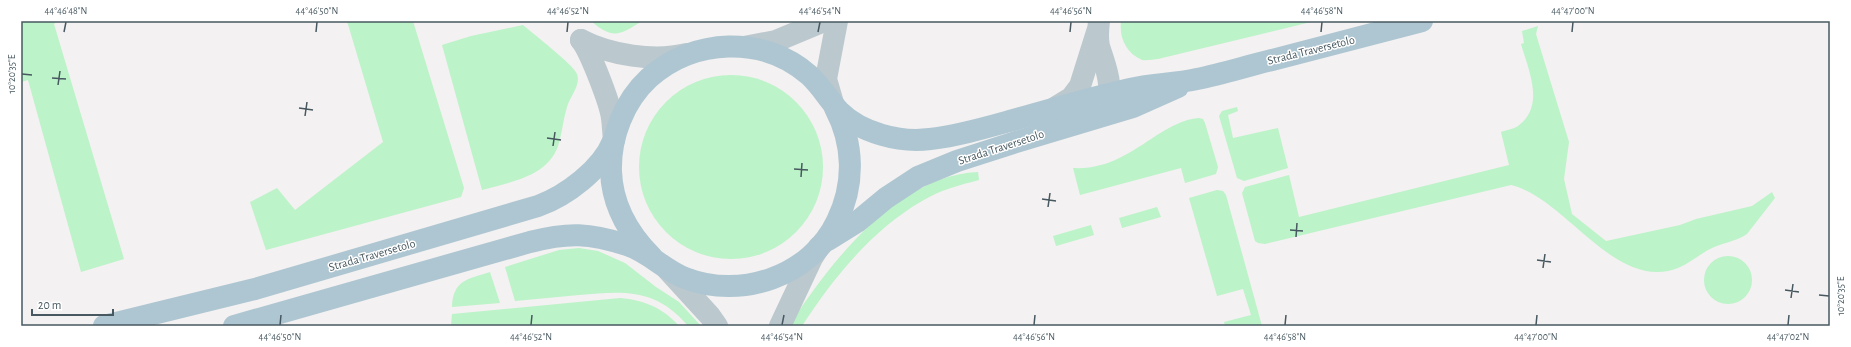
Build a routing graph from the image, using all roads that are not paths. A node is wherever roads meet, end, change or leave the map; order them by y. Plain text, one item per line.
1 (824, 21) edge
2 (837, 21) edge
3 (1422, 21) edge
4 (1099, 24) edge
5 (744, 47) junction
6 (691, 53) junction
7 (1105, 61) junction
8 (1086, 71) junction
9 (1200, 78) junction
10 (1160, 84) junction
11 (833, 103) junction
12 (1098, 109) junction
13 (1051, 110) junction
14 (614, 140) junction
15 (819, 247) junction
16 (660, 263) junction
17 (104, 326) edge
18 (234, 326) edge
19 (717, 326) edge
20 (780, 326) edge

1 - 5 street
2 - 11 street
3 - 9 main road, Strada Traversetolo
4 - 7 street
4 - 8 street
5 - 6 main road, Strada Traversetolo
5 - 11 main road, Strada Traversetolo
6 - 14 main road, Strada Traversetolo
6 - 14 street
7 - 10 street
7 - 12 street
8 - 12 street
8 - 13 street
9 - 10 main road, Strada Traversetolo
9 - 12 main road, Strada Traversetolo
10 - 12 main road, Strada Traversetolo
11 - 13 main road, Strada Traversetolo
11 - 15 main road, Strada Traversetolo
12 - 13 main road, Strada Traversetolo
12 - 15 main road, Strada Traversetolo
14 - 16 main road, Strada Traversetolo
14 - 17 main road, Strada Traversetolo
15 - 16 main road, Strada Traversetolo
15 - 20 street
16 - 18 main road, Strada Traversetolo
16 - 19 street

